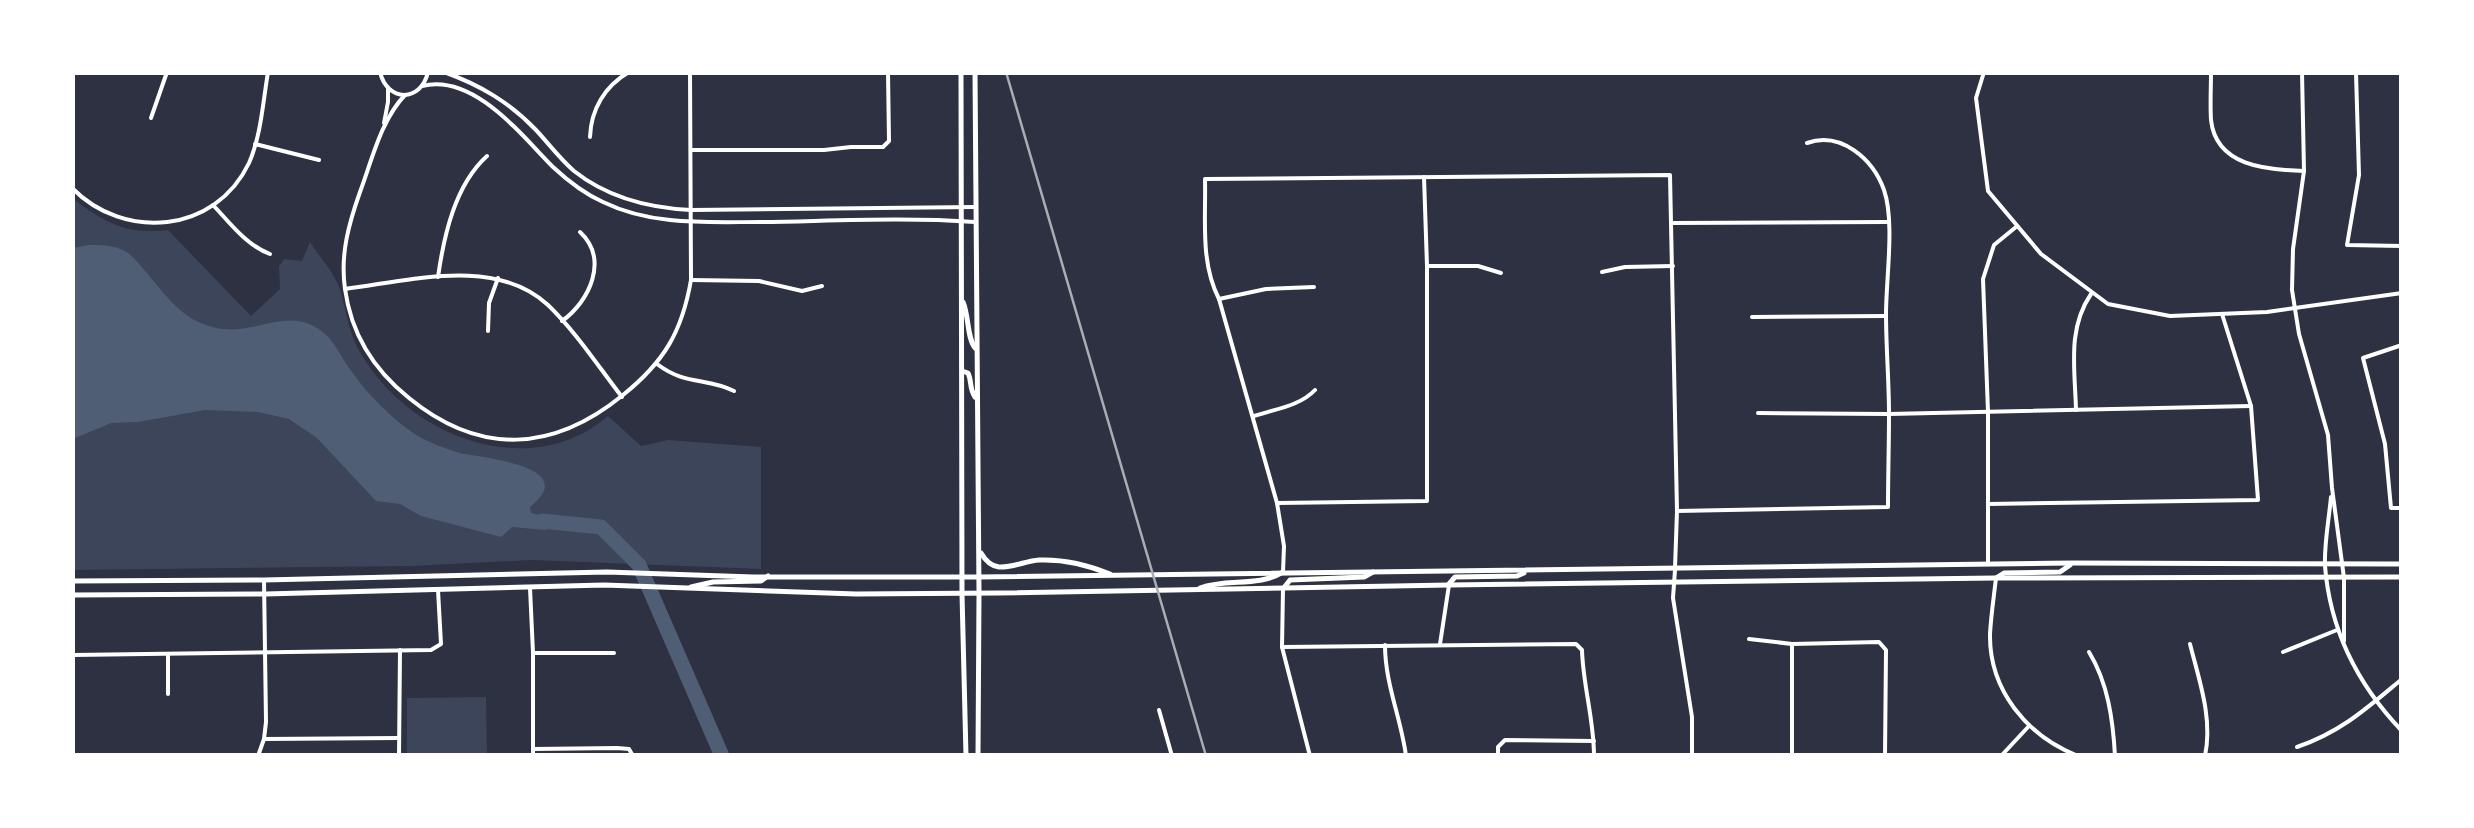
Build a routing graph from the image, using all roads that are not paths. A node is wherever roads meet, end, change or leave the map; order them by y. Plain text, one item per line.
1 (166, 72) edge
2 (268, 72) edge
3 (372, 72) edge
4 (428, 72) edge
5 (444, 72) edge
6 (630, 72) edge
7 (690, 72) edge
8 (888, 72) edge
9 (961, 72) edge
10 (975, 72) edge
11 (1984, 72) edge
12 (2211, 72) edge
13 (2302, 72) edge
14 (2402, 73) edge
15 (381, 75) edge
16 (422, 86) junction
17 (388, 89) junction
18 (404, 95) junction
19 (151, 118) dead end
20 (382, 132) junction
21 (590, 137) dead end
22 (1807, 143) dead end
23 (256, 144) junction
24 (691, 150) junction
25 (488, 156) dead end
26 (319, 160) dead end
27 (2304, 171) junction
28 (1424, 176) junction
29 (72, 188) edge
30 (213, 205) junction
31 (962, 206) junction
32 (975, 206) junction
33 (691, 210) junction
34 (962, 221) junction
35 (691, 222) junction
36 (975, 222) junction
37 (1889, 222) junction
38 (1672, 223) junction
39 (2018, 226) junction
40 (580, 232) dead end
41 (2402, 246) edge
42 (270, 254) dead end
43 (1427, 266) junction
44 (1673, 266) junction
45 (1602, 272) dead end
46 (1500, 273) dead end
47 (438, 277) junction
48 (498, 278) junction
49 (690, 280) junction
50 (822, 286) dead end
51 (1314, 288) dead end
52 (344, 289) junction
53 (2092, 292) junction
54 (2402, 293) edge
55 (962, 299) junction
56 (1219, 299) junction
57 (2293, 309) junction
58 (2222, 314) junction
59 (1886, 316) junction
60 (1752, 317) dead end
61 (562, 321) junction
62 (488, 330) dead end
63 (2402, 345) edge
64 (976, 349) junction
65 (657, 364) junction
66 (962, 371) junction
67 (1315, 390) dead end
68 (734, 391) dead end
69 (622, 396) junction
70 (977, 399) junction
71 (2251, 406) junction
72 (2076, 410) junction
73 (1988, 412) junction
74 (1758, 414) dead end
75 (1889, 414) junction
76 (1254, 416) junction
77 (2332, 488) junction
78 (1277, 503) junction
79 (1988, 504) junction
80 (2402, 508) edge
81 (1676, 511) junction
82 (979, 550) junction
83 (2072, 563) junction
84 (1988, 564) junction
85 (2325, 564) junction
86 (2342, 564) junction
87 (2402, 564) edge
88 (1531, 570) junction
89 (1674, 570) junction
90 (1376, 571) junction
91 (1283, 572) junction
92 (768, 576) junction
93 (1113, 576) junction
94 (962, 577) junction
95 (979, 577) junction
96 (2402, 577) edge
97 (1996, 578) junction
98 (2327, 578) junction
99 (2344, 578) junction
100 (264, 580) junction
101 (72, 581) edge
102 (1674, 583) junction
103 (1449, 584) junction
104 (530, 588) junction
105 (688, 588) junction
106 (1283, 588) junction
107 (438, 590) junction
108 (1194, 590) junction
109 (962, 593) junction
110 (979, 593) junction
111 (265, 594) junction
112 (72, 595) edge
113 (2337, 630) junction
114 (1748, 638) dead end
115 (2344, 641) junction
116 (1440, 644) junction
117 (1792, 644) junction
118 (2190, 644) dead end
119 (1385, 645) junction
120 (1282, 647) junction
121 (400, 649) junction
122 (264, 650) junction
123 (2090, 652) dead end
124 (2283, 652) dead end
125 (534, 653) junction
126 (614, 653) dead end
127 (168, 654) junction
128 (72, 672) edge
129 (2402, 679) edge
130 (168, 694) dead end
131 (2376, 700) junction
132 (1159, 710) dead end
133 (2029, 726) junction
134 (2402, 730) edge
135 (399, 738) junction
136 (264, 739) junction
137 (1594, 741) junction
138 (2297, 746) dead end
139 (534, 752) edge
140 (258, 756) edge
141 (399, 756) edge
142 (633, 756) edge
143 (972, 756) edge
144 (1172, 756) edge
145 (1310, 756) edge
146 (1406, 756) edge
147 (1498, 756) edge
148 (1594, 756) edge
149 (1692, 756) edge
150 (1792, 756) edge
151 (1885, 756) edge
152 (2001, 756) edge
153 (2078, 756) edge
154 (2115, 756) edge
155 (2204, 756) edge

1 - 19 street
2 - 23 street
3 - 15 street
4 - 16 street
5 - 33 street
6 - 21 street
7 - 24 street
8 - 24 street
9 - 31 main road
10 - 32 main road
11 - 39 street
12 - 27 street
13 - 27 street
14 - 41 street
15 - 17 street
16 - 18 street
16 - 35 street
17 - 18 street
17 - 20 street
18 - 20 street
20 - 52 street
22 - 37 street
23 - 26 street
23 - 30 street
24 - 33 street
25 - 47 street
27 - 57 street
28 - 38 street
28 - 43 street
28 - 56 street
29 - 30 street
30 - 42 street
31 - 32 street
31 - 33 street
31 - 34 main road
32 - 36 main road
33 - 35 street
34 - 35 street
34 - 36 street
34 - 55 main road
35 - 49 street
36 - 64 main road
37 - 38 street
37 - 59 street
38 - 44 street
39 - 53 street
39 - 73 street
40 - 61 street
43 - 46 street
43 - 78 street
44 - 45 street
44 - 81 street
47 - 48 street
47 - 52 street
48 - 61 street
48 - 62 street
49 - 50 street
49 - 65 street
51 - 56 street
52 - 69 street
53 - 58 street
53 - 72 street
54 - 57 street
55 - 64 main road
55 - 66 main road
56 - 76 street
57 - 58 street
57 - 77 street
58 - 71 street
59 - 60 street
59 - 75 street
61 - 69 street
63 - 80 street
64 - 70 main road
65 - 68 street
65 - 69 street
66 - 70 main road
66 - 94 main road
67 - 76 street
70 - 82 main road
71 - 72 street
71 - 79 street
72 - 73 street
73 - 75 street
73 - 79 street
74 - 75 street
75 - 81 street
76 - 78 street
77 - 85 street
77 - 86 street
78 - 91 street
79 - 84 street
81 - 89 street
82 - 93 main road
82 - 95 main road
83 - 84 main road
83 - 85 main road
83 - 97 main road
84 - 89 main road
85 - 86 main road
85 - 98 street
86 - 87 main road
86 - 99 street
88 - 89 main road
88 - 90 main road
88 - 103 main road
89 - 102 street
90 - 91 main road
90 - 106 main road
91 - 93 main road
91 - 108 main road
92 - 94 main road
92 - 100 main road
92 - 105 main road
93 - 95 main road
94 - 95 main road
94 - 109 main road
95 - 110 main road
96 - 99 main road
97 - 98 main road
97 - 102 main road
97 - 133 street
98 - 99 main road
98 - 113 street
99 - 115 street
100 - 101 main road
100 - 111 street
102 - 103 main road
102 - 149 street
103 - 106 main road
103 - 116 street
104 - 105 main road
104 - 107 main road
104 - 125 street
105 - 109 main road
106 - 108 main road
106 - 120 street
107 - 111 main road
107 - 121 street
108 - 110 main road
109 - 110 main road
109 - 143 main road
110 - 143 main road
111 - 112 main road
111 - 122 street
113 - 115 street
113 - 124 street
114 - 117 street
115 - 131 street
116 - 119 street
116 - 137 street
117 - 150 street
117 - 151 street
118 - 155 street
119 - 120 street
119 - 146 street
120 - 145 street
121 - 122 street
121 - 135 street
122 - 127 street
122 - 136 street
123 - 154 street
125 - 126 street
125 - 139 street
127 - 128 street
127 - 130 street
129 - 131 street
131 - 134 street
131 - 138 street
132 - 144 street
133 - 152 street
133 - 153 street
135 - 136 street
135 - 141 street
136 - 140 street
137 - 147 street
137 - 148 street
139 - 142 street

